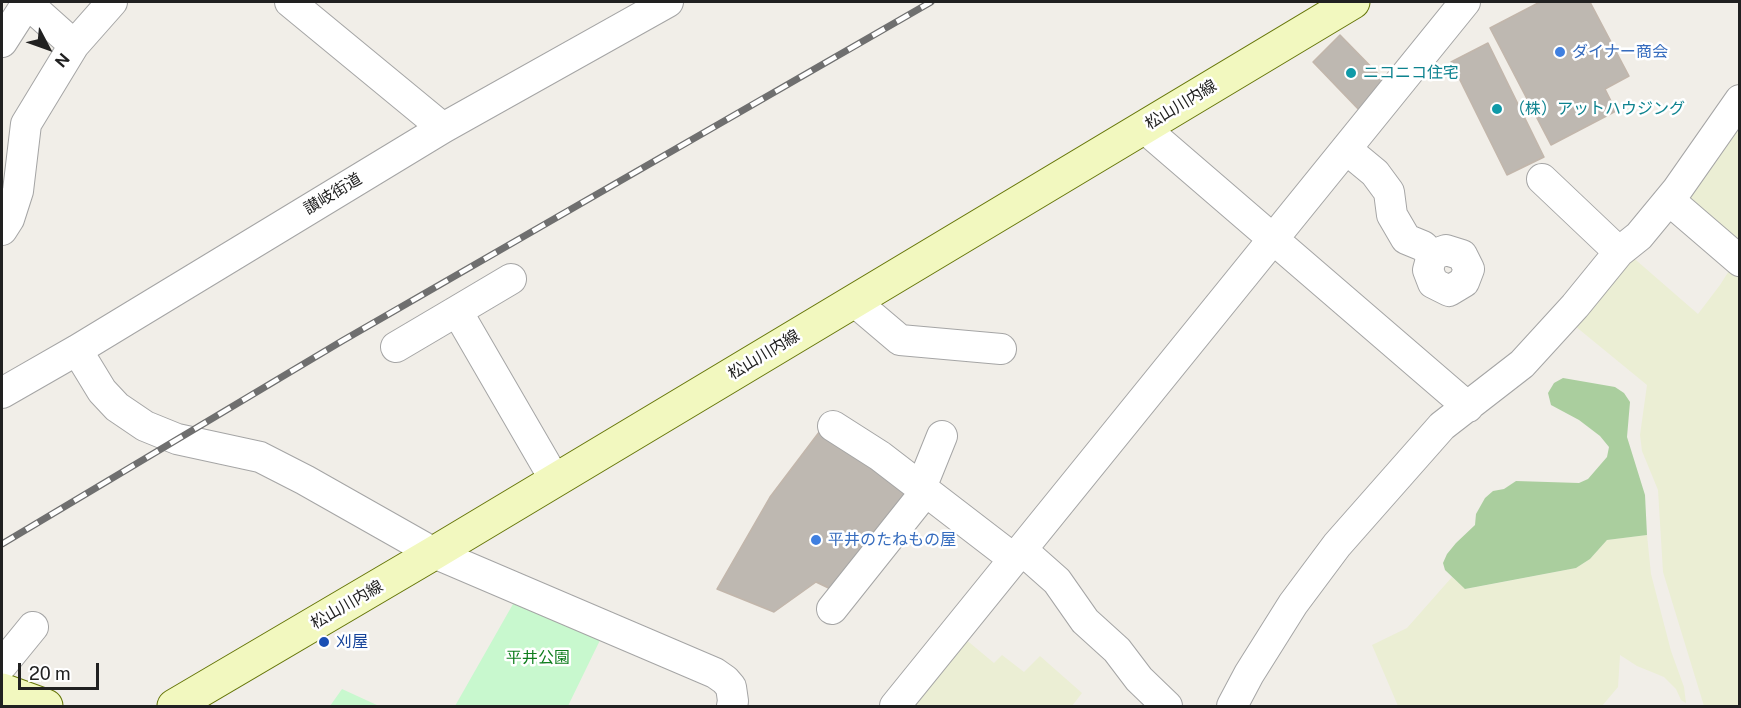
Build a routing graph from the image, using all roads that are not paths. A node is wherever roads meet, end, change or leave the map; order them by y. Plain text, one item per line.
1 (27, 2) edge
2 (112, 2) edge
3 (290, 2) edge
4 (668, 2) edge
5 (1353, 2) edge
6 (1465, 2) edge
7 (2, 42) edge
8 (74, 45) junction
9 (1740, 100) edge
10 (1143, 127) junction
11 (443, 128) junction
12 (1346, 149) junction
13 (1542, 178) dead end
14 (1669, 200) junction
15 (2, 230) edge
16 (1273, 240) junction
17 (1619, 252) junction
18 (1432, 255) dead end
19 (1740, 261) edge
20 (510, 279) dead end
21 (854, 301) junction
22 (457, 310) junction
23 (396, 347) dead end
24 (1002, 349) dead end
25 (77, 350) junction
26 (2, 393) edge
27 (1468, 407) junction
28 (832, 426) dead end
29 (942, 436) dead end
30 (555, 480) junction
31 (923, 489) junction
32 (434, 554) junction
33 (1018, 554) junction
34 (832, 609) dead end
35 (33, 627) dead end
36 (2, 665) edge
37 (2, 690) edge
38 (46, 706) edge
39 (174, 706) edge
40 (732, 706) edge
41 (895, 706) edge
42 (1167, 706) edge
43 (1232, 706) edge

1 - 7 street
1 - 8 street
2 - 8 street
3 - 11 street
4 - 11 street, 讃岐街道
5 - 10 main road, 松山川内線
6 - 12 street
8 - 15 street
9 - 14 street
10 - 16 street
10 - 21 main road, 松山川内線
11 - 25 street, 讃岐街道
12 - 16 street
12 - 18 street
13 - 17 street
14 - 17 street
14 - 19 street
16 - 27 street
16 - 33 street
17 - 27 street
20 - 22 street
21 - 24 street
21 - 30 main road, 松山川内線
22 - 23 street
22 - 30 street
25 - 26 street, 讃岐街道
25 - 32 street
27 - 43 street
28 - 31 street
29 - 31 street
30 - 32 main road, 松山川内線
31 - 33 street
31 - 34 street
32 - 39 main road, 松山川内線
32 - 40 street
33 - 41 street
33 - 42 street
35 - 36 street
37 - 38 main road

